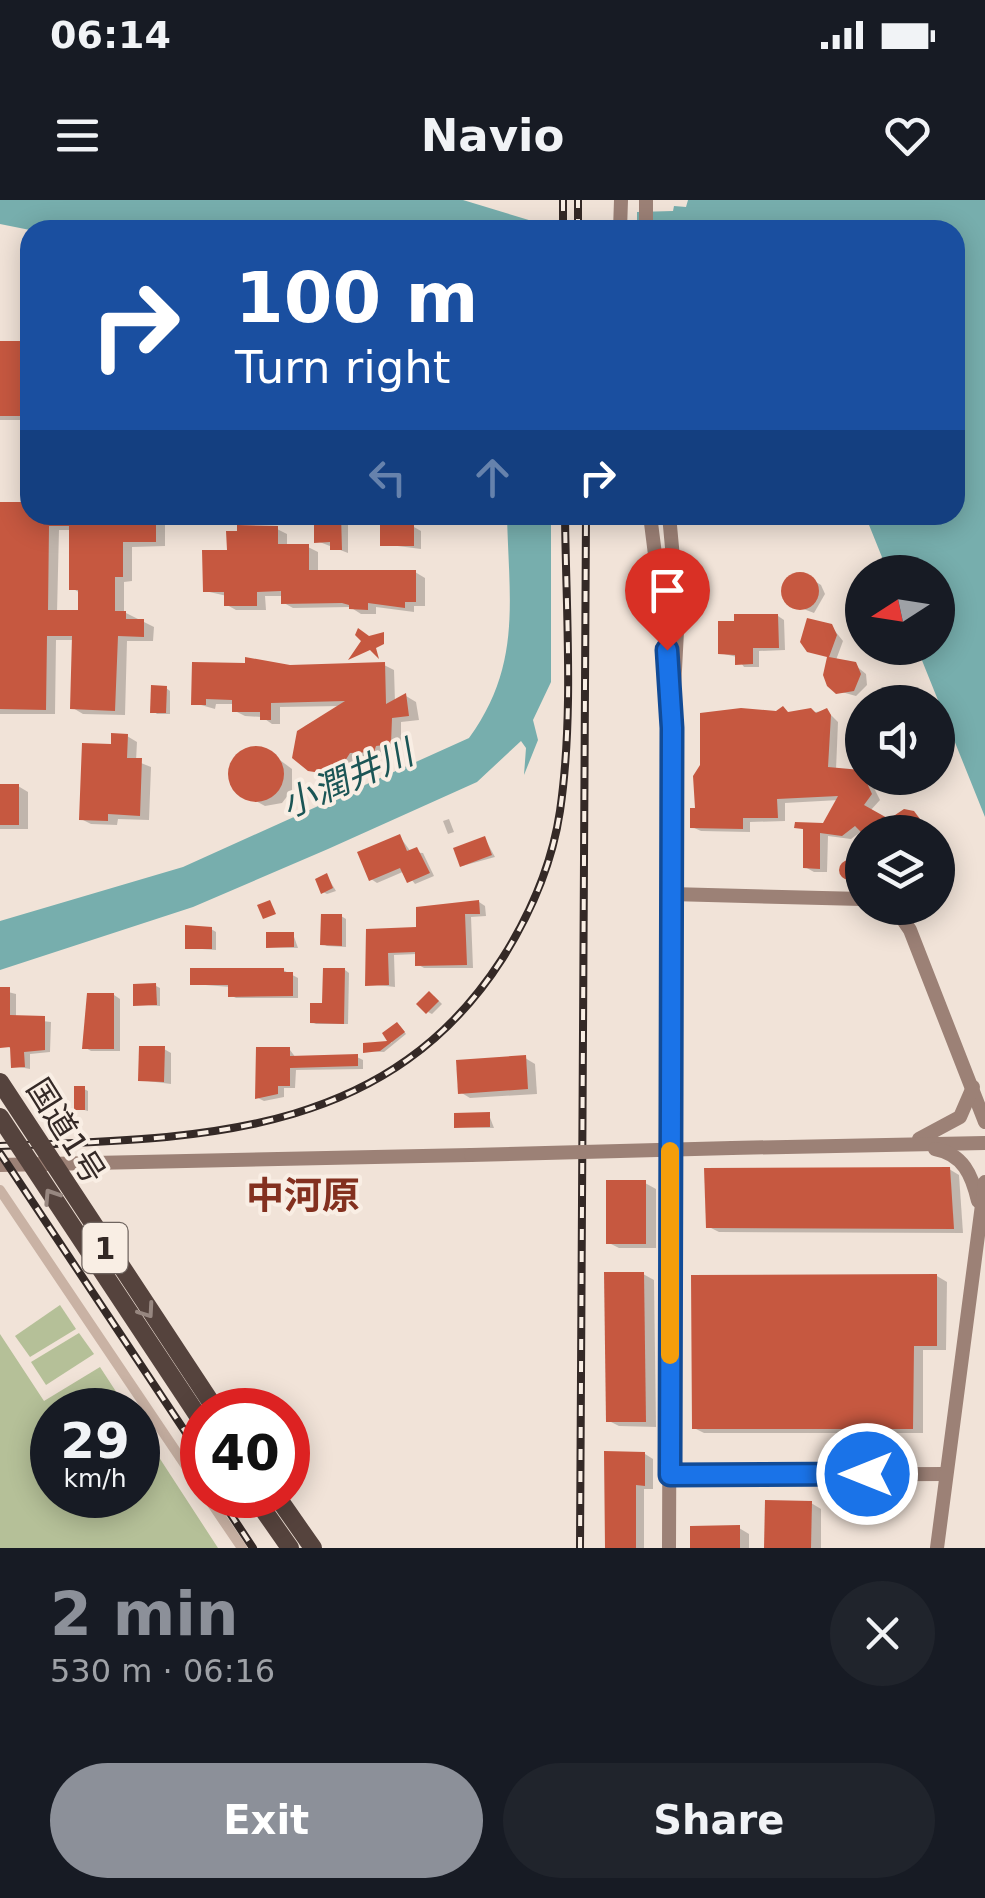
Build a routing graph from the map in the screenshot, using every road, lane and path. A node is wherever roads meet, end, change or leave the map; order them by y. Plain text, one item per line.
1 (652, 525) edge
2 (670, 525) edge
3 (672, 728) junction
4 (671, 894) junction
5 (845, 899) edge
6 (907, 925) edge
7 (0, 1082) edge
8 (973, 1087) junction
9 (0, 1117) edge
10 (985, 1122) edge
11 (985, 1142) edge
12 (904, 1144) junction
13 (0, 1165) edge
14 (985, 1182) edge
15 (0, 1190) edge
16 (980, 1216) junction
17 (202, 1388) edge
18 (180, 1389) edge
19 (180, 1456) edge
20 (946, 1474) junction
21 (670, 1475) junction
22 (222, 1518) edge
23 (268, 1518) edge
24 (292, 1518) edge
25 (242, 1548) edge
26 (290, 1548) edge
27 (313, 1548) edge
28 (669, 1548) edge
29 (938, 1548) edge

1 - 3 street
2 - 3 street
3 - 4 street
4 - 5 street
4 - 21 street
6 - 8 street
7 -> 17 highway, 国道1号 / 1, bridge
8 - 10 street
8 - 12 street
18 -> 9 highway, 国道1号 / 1, bridge
11 - 12 street
12 - 13 street, bridge
12 - 16 street
14 - 16 street
15 - 19 street
16 - 20 street
20 - 21 street
20 - 29 street
21 - 28 street
22 - 25 street
23 - 26 highway
24 - 27 highway

